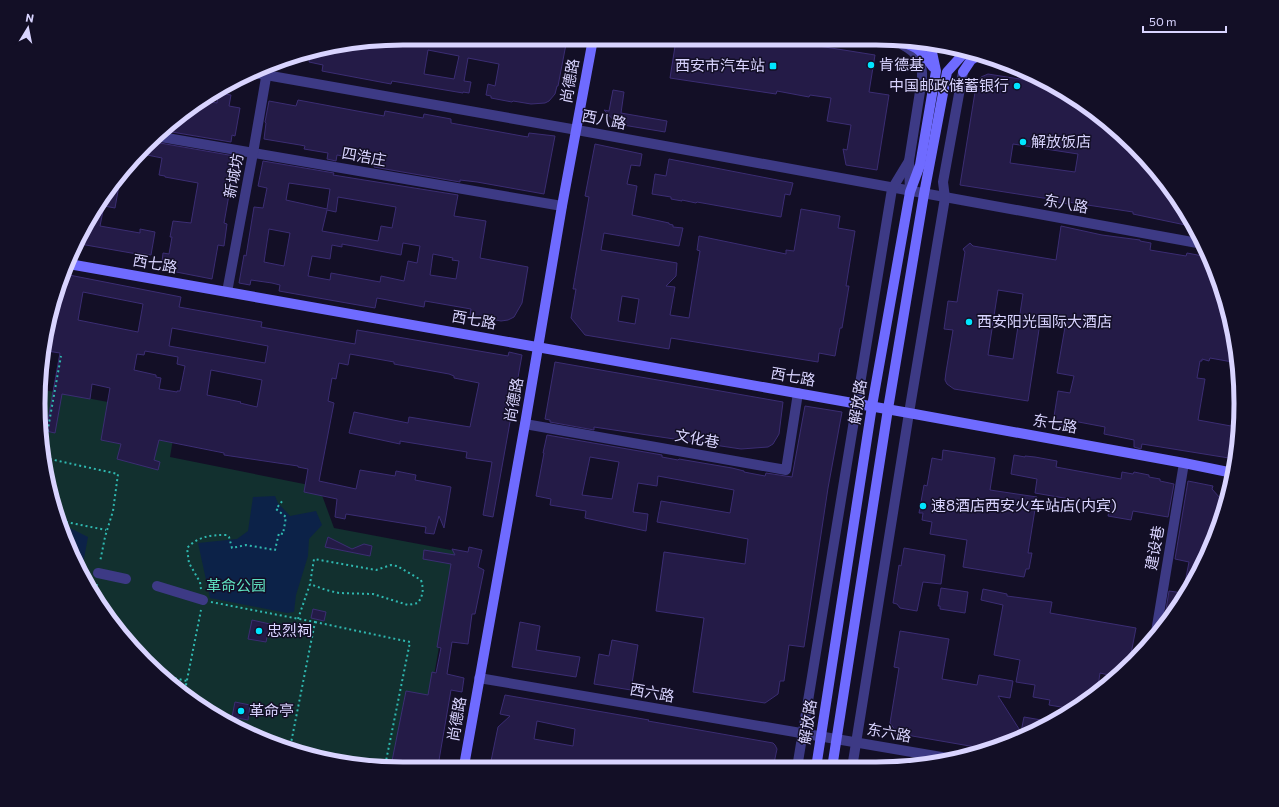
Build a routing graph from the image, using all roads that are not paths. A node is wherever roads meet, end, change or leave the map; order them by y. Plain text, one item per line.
1 (592, 45) edge
2 (917, 48) edge
3 (928, 49) edge
4 (931, 50) edge
5 (962, 56) edge
6 (973, 59) edge
7 (924, 62) junction
8 (267, 71) edge
9 (268, 71) edge
10 (936, 71) junction
11 (577, 130) junction
12 (163, 137) edge
13 (254, 153) junction
14 (908, 162) junction
15 (943, 182) junction
16 (892, 188) junction
17 (910, 192) junction
18 (924, 194) junction
19 (945, 198) junction
20 (562, 206) junction
21 (1196, 243) edge
22 (73, 265) edge
23 (227, 292) junction
24 (538, 347) junction
25 (798, 393) junction
26 (857, 404) junction
27 (872, 406) junction
28 (888, 409) junction
29 (909, 413) junction
30 (525, 424) junction
31 (1184, 463) junction
32 (1227, 472) edge
33 (98, 573) road end
34 (126, 579) dead end
35 (157, 586) dead end
36 (203, 600) road end
37 (1156, 627) edge
38 (479, 678) junction
39 (803, 733) junction
40 (820, 736) junction
41 (837, 739) junction
42 (856, 742) junction
43 (938, 756) edge
44 (465, 762) edge
45 (798, 762) edge
46 (817, 762) edge
47 (833, 762) edge
48 (853, 762) edge

1 - 11 street, 尚德路
2 - 7 street
3 - 7 street
4 - 10 street, 解放路
5 - 18 street, 解放路
6 - 15 street
7 - 10 street
7 - 14 street
8 - 13 street, 新城坊
9 - 11 street, 西八路
10 - 17 street, 解放路
11 - 16 street, 西八路
11 - 20 street, 尚德路
12 - 13 street, 四浩庄
13 - 20 street, 四浩庄
13 - 23 street, 新城坊
14 - 16 street
14 - 17 street
15 - 18 street
15 - 19 street
16 - 17 street, 西八路
16 - 26 street
17 - 18 street, 西八路
17 - 27 street, 解放路
18 - 19 street, 东八路
18 - 28 street, 解放路
19 - 21 street, 东八路
19 - 29 street
20 - 24 street, 尚德路
22 - 23 street, 西七路
23 - 24 street, 西七路
24 - 25 street, 西七路
24 - 30 street, 尚德路
25 - 26 street, 西七路
25 - 30 street, 文化巷
26 - 27 street, 西七路
26 - 39 street
27 - 28 street, 东七路
27 - 40 street, 解放路
28 - 29 street, 东七路
28 - 41 street, 解放路
29 - 31 street, 东七路
29 - 42 street
30 - 38 street, 尚德路
31 - 32 street, 东七路
31 - 37 street, 建设巷
33 - 34 street
35 - 36 street
38 - 39 street, 西六路
38 - 44 street, 尚德路
39 - 40 street, 西六路
39 - 45 street
40 - 41 street, 东六路
40 - 46 street, 解放路
41 - 42 street, 东六路
41 - 47 street, 解放路
42 - 43 street, 东六路
42 - 48 street

